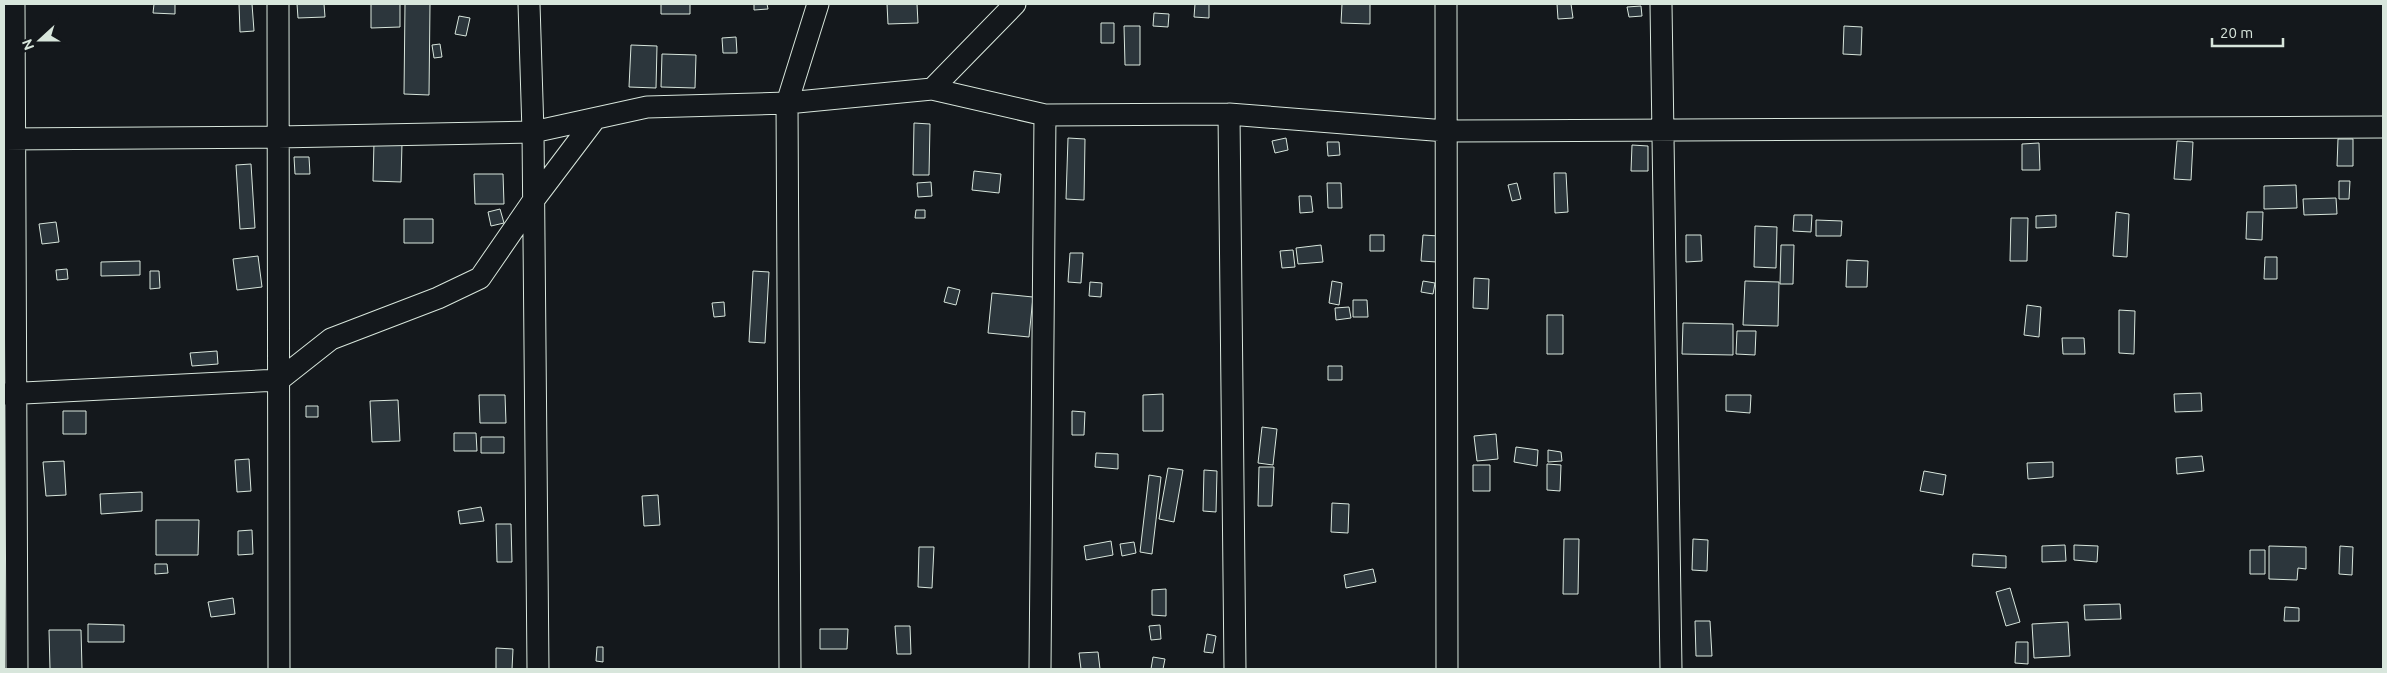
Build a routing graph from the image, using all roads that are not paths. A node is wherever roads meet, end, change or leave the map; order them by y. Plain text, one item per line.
1 (14, 4) edge
2 (278, 4) edge
3 (529, 4) edge
4 (818, 4) edge
5 (1016, 4) edge
6 (1446, 4) edge
7 (1661, 4) edge
8 (932, 89) junction
9 (787, 103) junction
10 (1229, 114) junction
11 (1045, 115) junction
12 (595, 118) junction
13 (2383, 127) edge
14 (1662, 130) junction
15 (1446, 131) junction
16 (533, 132) junction
17 (278, 137) junction
18 (9, 139) edge
19 (534, 201) junction
20 (278, 380) junction
21 (10, 393) edge
22 (17, 669) edge
23 (279, 669) edge
24 (538, 669) edge
25 (790, 669) edge
26 (1040, 669) edge
27 (1235, 669) edge
28 (1447, 669) edge
29 (1671, 669) edge

1 - 18 street
2 - 17 street
3 - 16 street
4 - 9 street
5 - 8 street
6 - 15 street
7 - 14 street
8 - 9 street
8 - 11 street
9 - 12 street
9 - 25 street
10 - 11 street
10 - 15 street
10 - 27 street
11 - 26 street
12 - 16 street
12 - 19 street
13 - 14 street
14 - 15 street
14 - 29 street
15 - 28 street
16 - 17 street
16 - 19 street
17 - 18 street
17 - 20 street
18 - 21 street
19 - 20 street
19 - 24 street
20 - 21 street
20 - 23 street
21 - 22 street

